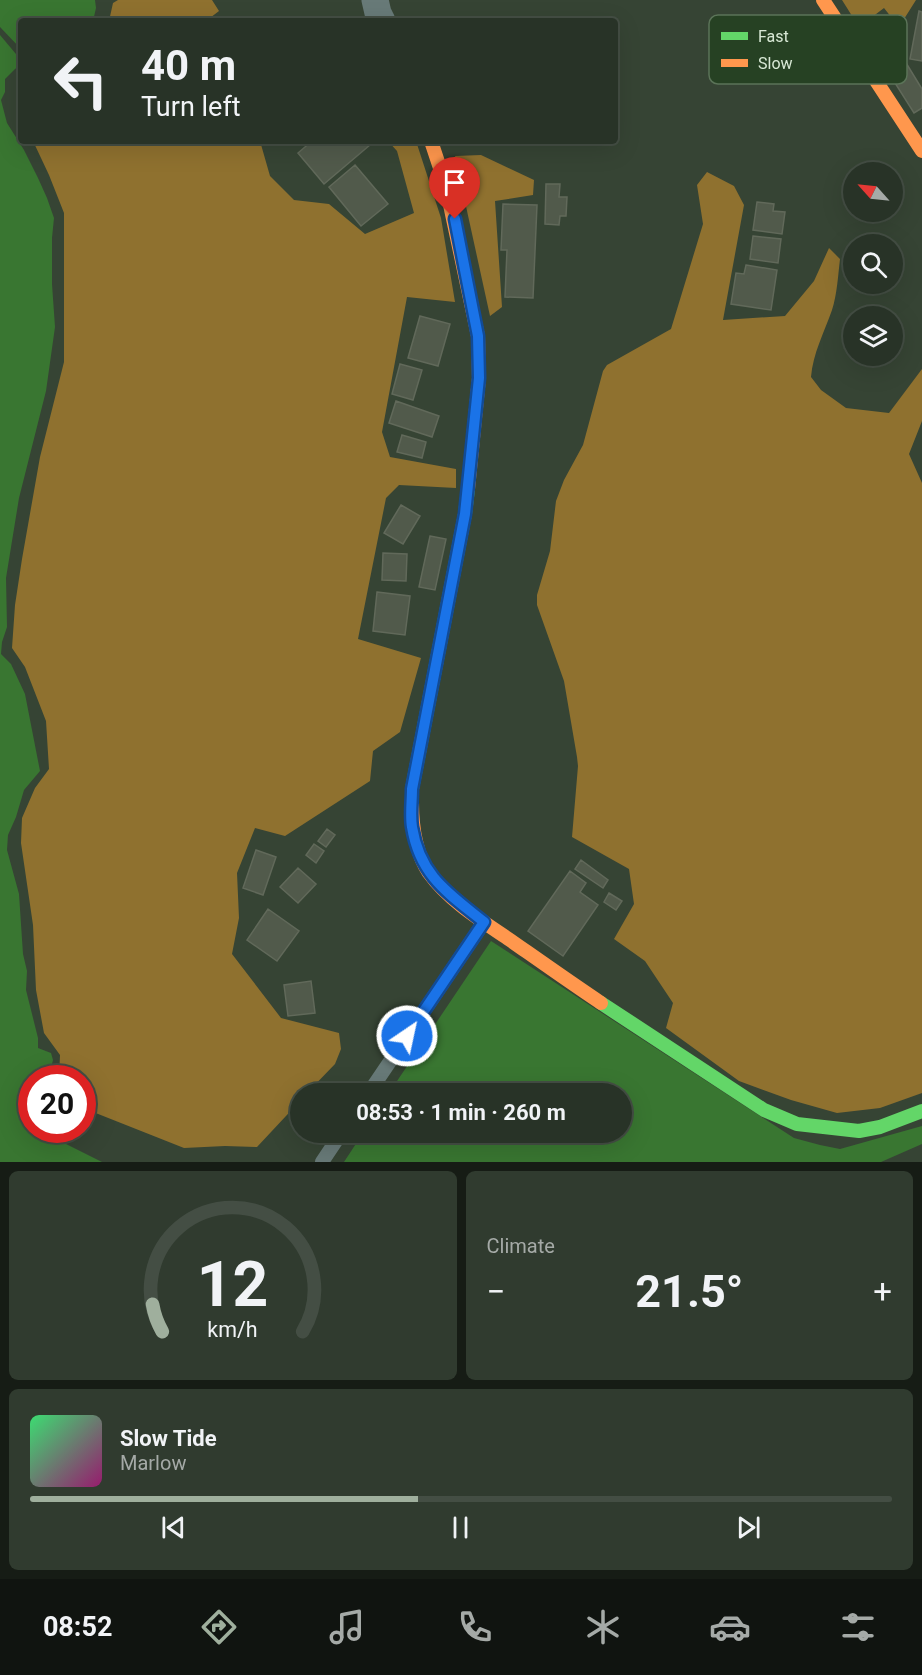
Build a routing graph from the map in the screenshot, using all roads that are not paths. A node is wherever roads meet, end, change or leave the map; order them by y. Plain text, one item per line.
1 (375, 0) edge
2 (824, 0) edge
3 (834, 15) edge
4 (380, 18) edge
5 (879, 84) edge
6 (431, 144) edge
7 (922, 151) edge
8 (484, 922) junction
9 (375, 1083) edge
10 (922, 1111) edge
11 (335, 1143) edge
12 (322, 1162) edge

1 - 4 street
2 - 3 street
5 - 7 street
6 - 8 street
8 - 9 lane
8 - 10 street
11 - 12 lane

